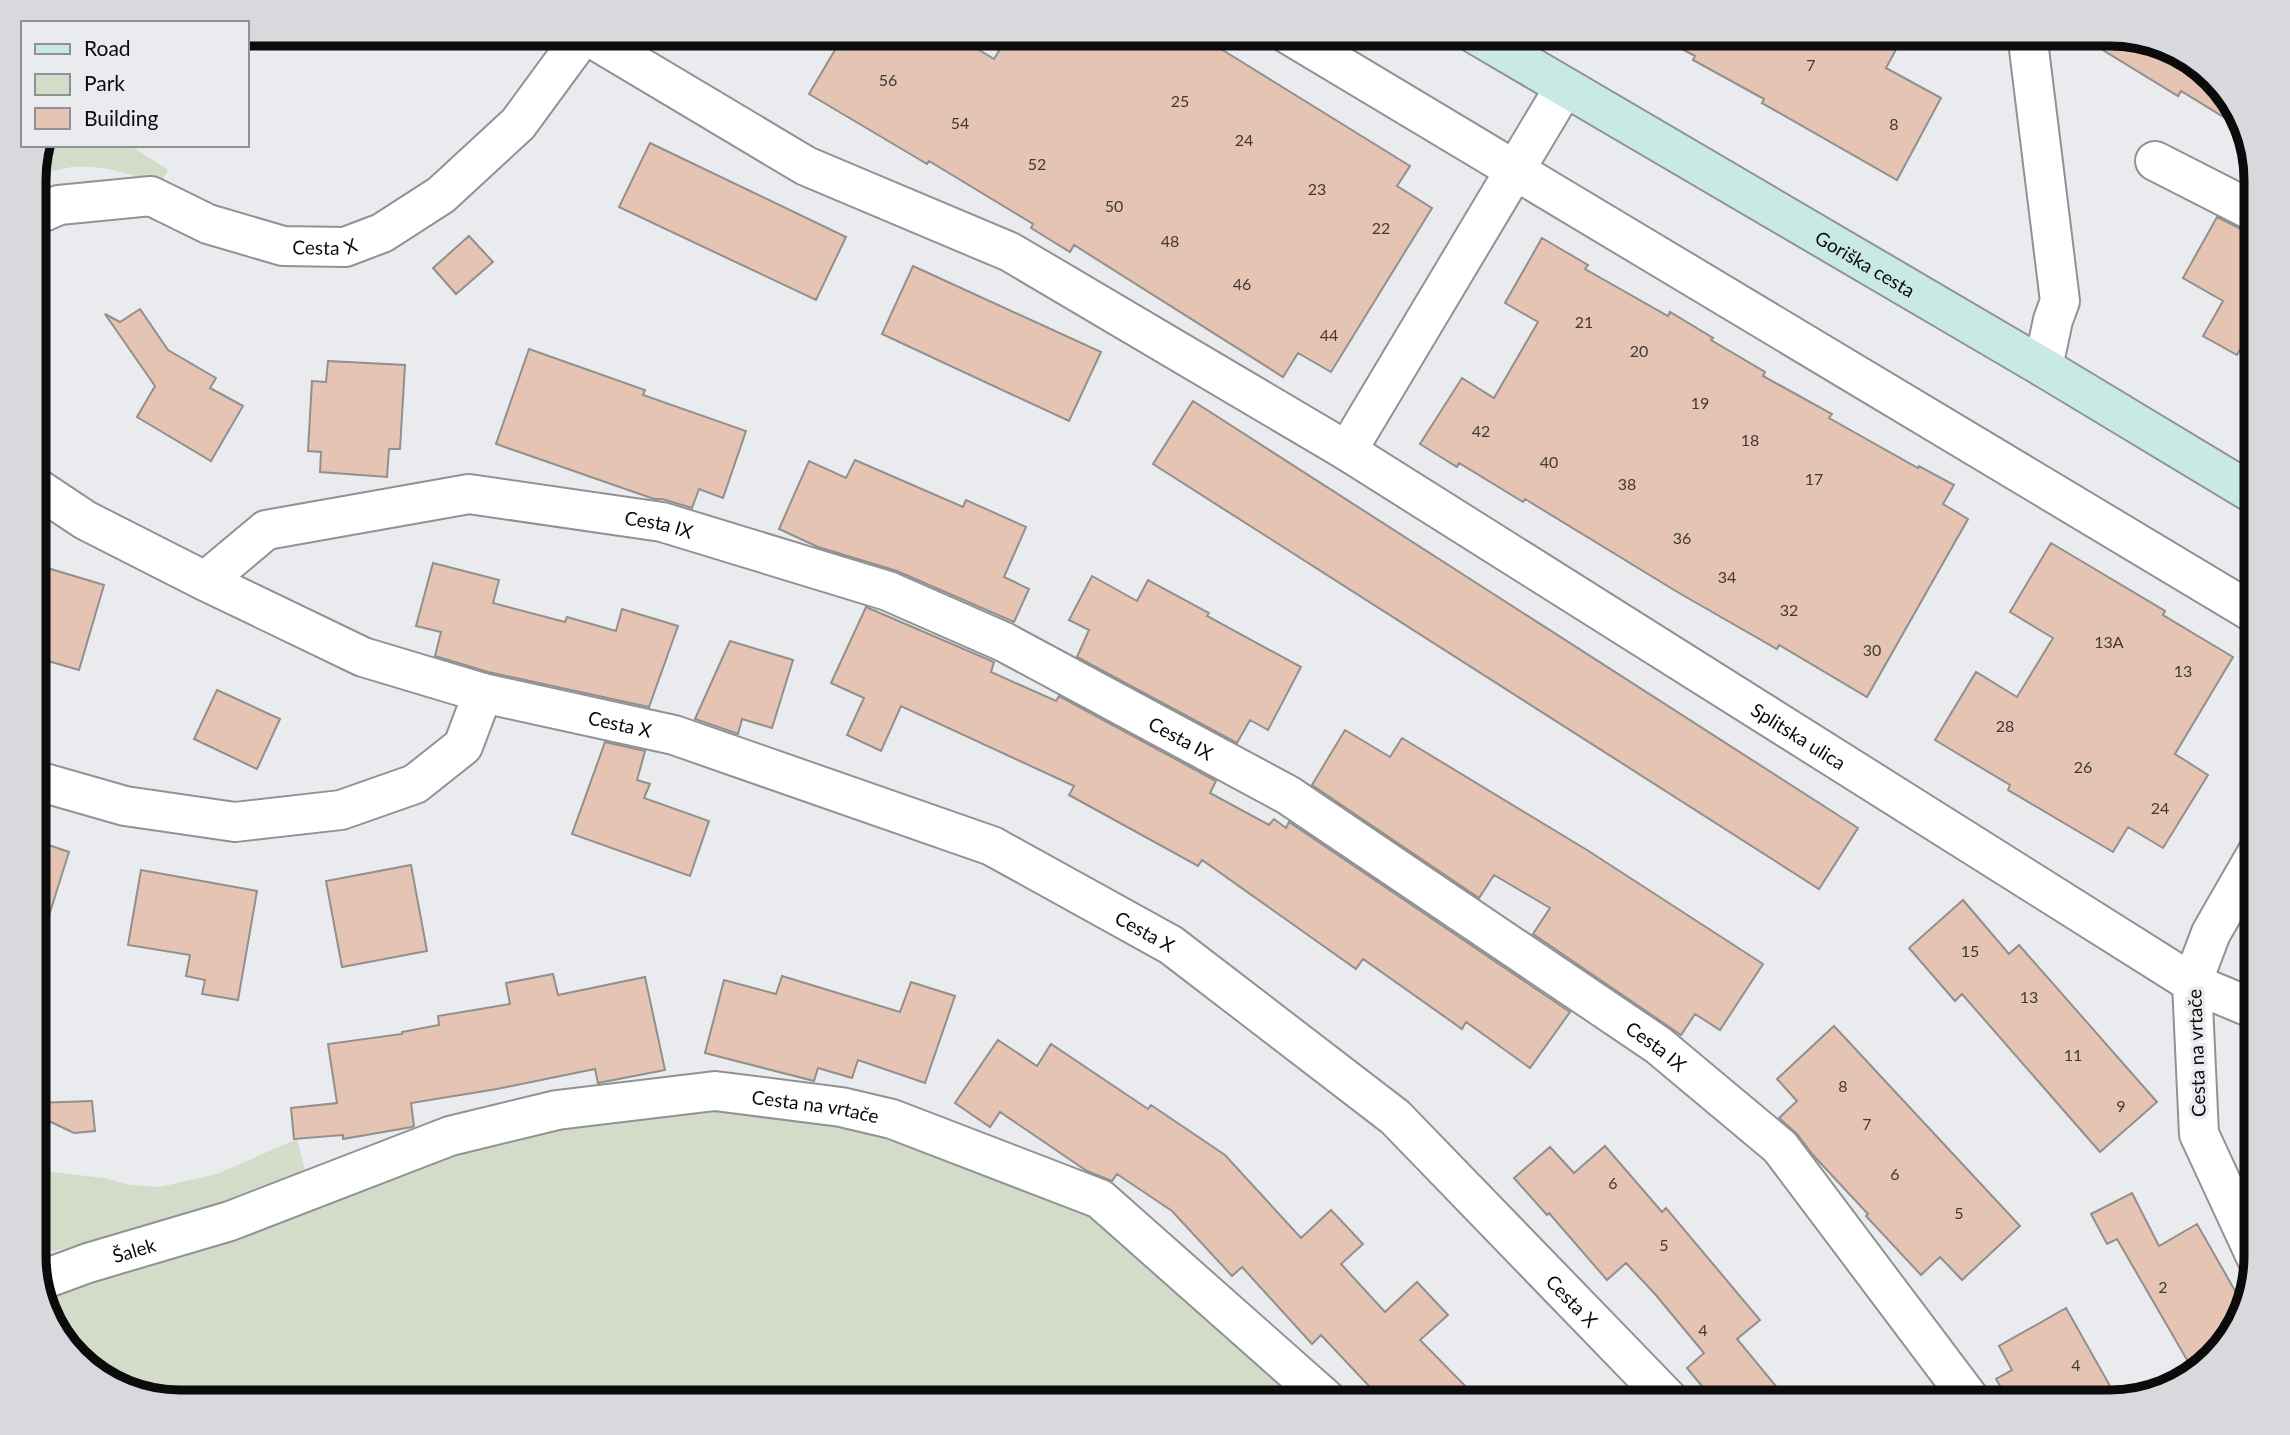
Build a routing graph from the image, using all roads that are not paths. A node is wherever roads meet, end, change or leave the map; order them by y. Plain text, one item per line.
1 (575, 46) edge
2 (604, 46) edge
3 (1308, 46) edge
4 (1495, 46) edge
5 (2029, 46) edge
6 (1564, 88) junction
7 (2155, 161) dead end
8 (1513, 170) junction
9 (2244, 206) edge
10 (46, 211) edge
11 (2043, 367) junction
12 (1347, 451) junction
13 (2244, 488) edge
14 (46, 494) edge
15 (205, 581) junction
16 (2244, 607) edge
17 (483, 693) junction
18 (46, 783) edge
19 (2244, 876) edge
20 (2192, 983) junction
21 (2244, 1005) edge
22 (230, 1221) joint
23 (2244, 1230) edge
24 (48, 1278) edge
25 (1315, 1390) edge
26 (1659, 1390) edge
27 (1963, 1390) edge

1 - 10 street, Cesta X
2 - 12 street, Splitska ulica
3 - 8 street
4 - 6 street, Goriška cesta
5 - 11 street
6 - 8 street
6 - 11 street, Goriška cesta
7 - 9 street
8 - 12 street
8 - 16 street
11 - 13 street, Goriška cesta
12 - 20 street, Splitska ulica
14 - 15 street, Cesta X
15 - 17 street, Cesta X
15 - 27 street, Cesta IX
17 - 18 street
17 - 26 street, Cesta X
19 - 20 street, Cesta na vrtače
20 - 21 street, Splitska ulica
20 - 23 street, Cesta na vrtače
22 - 24 street, Šalek
22 - 25 street, Cesta na vrtače

